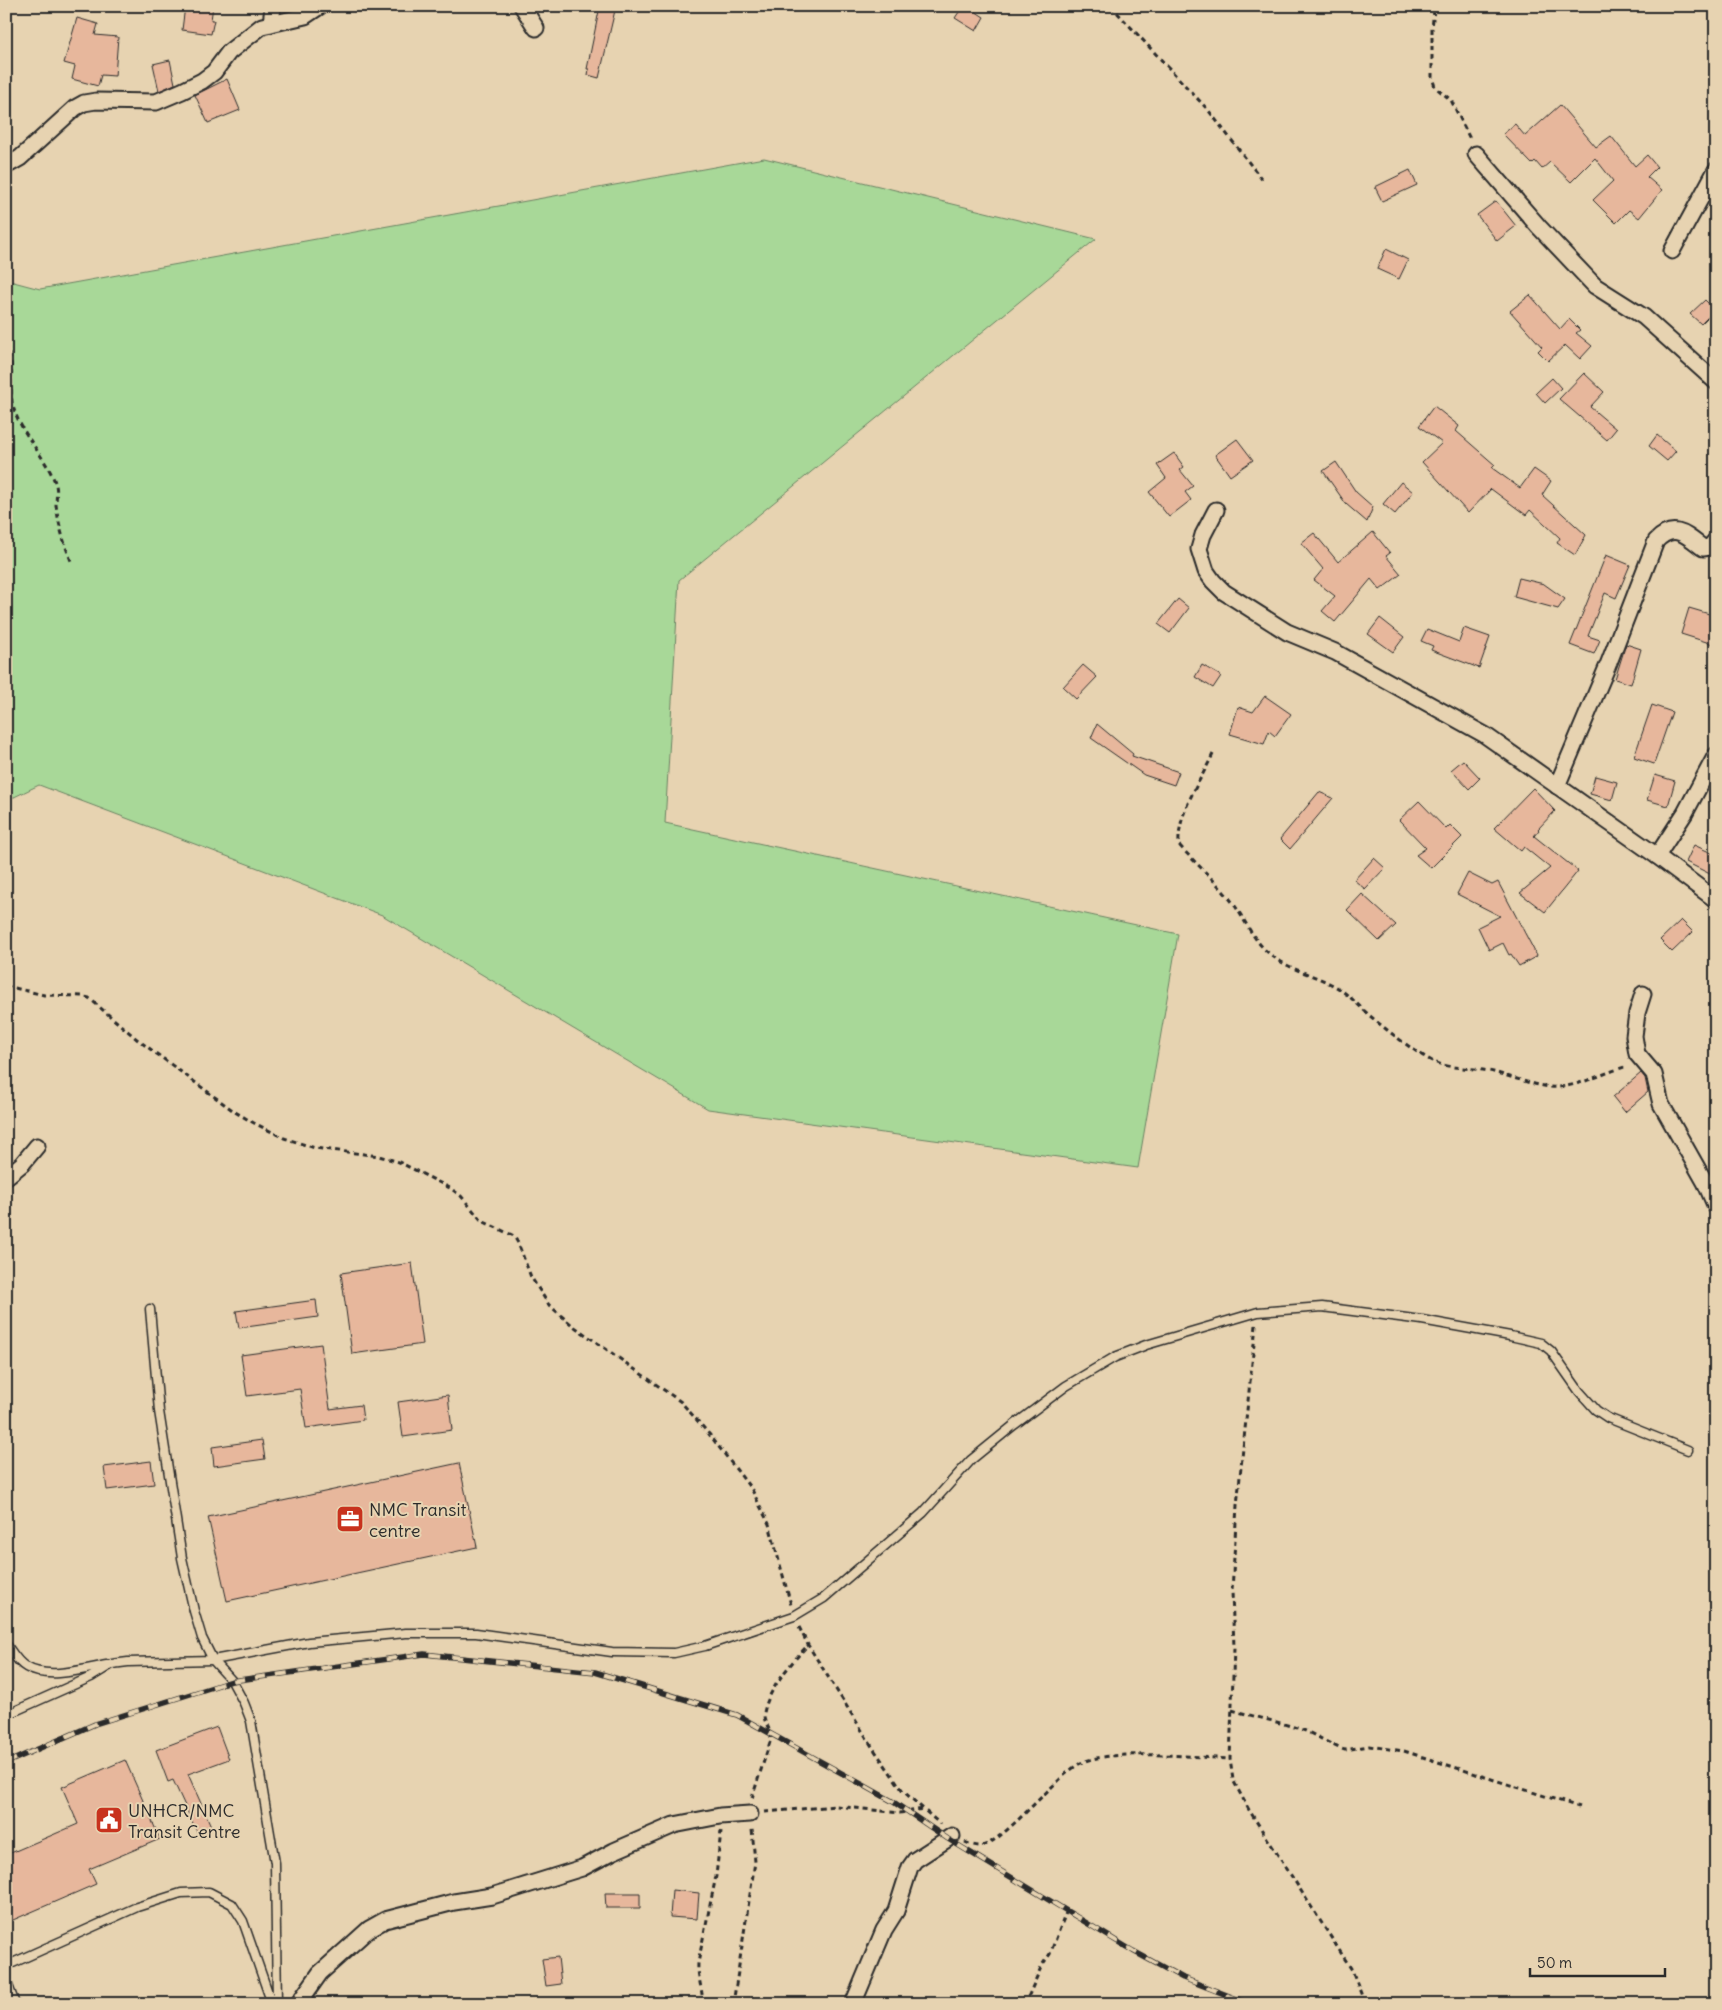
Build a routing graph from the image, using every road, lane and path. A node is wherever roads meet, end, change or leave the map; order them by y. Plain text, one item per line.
1 (273, 6) edge
2 (320, 6) edge
3 (522, 6) edge
4 (1112, 6) edge
5 (1434, 10) dead end
6 (271, 24) junction
7 (536, 28) dead end
8 (1476, 154) joint
9 (6, 166) edge
10 (1716, 170) edge
11 (1264, 182) dead end
12 (1672, 250) dead end
13 (6, 345) edge
14 (1716, 382) edge
15 (1216, 510) dead end
16 (1716, 540) edge
17 (72, 564) dead end
18 (1213, 754) dead end
19 (1716, 755) edge
20 (1557, 786) junction
21 (1657, 856) junction
22 (1716, 900) edge
23 (6, 986) edge
24 (1643, 994) dead end
25 (1643, 1062) junction
26 (37, 1146) dead end
27 (6, 1177) edge
28 (1716, 1207) edge
29 (150, 1309) dead end
30 (1258, 1312) junction
31 (1688, 1450) dead end
32 (794, 1616) junction
33 (6, 1644) edge
34 (213, 1660) junction
35 (112, 1664) junction
36 (1232, 1710) junction
37 (6, 1715) edge
38 (1230, 1759) junction
39 (1579, 1807) dead end
40 (923, 1809) junction
41 (750, 1814) joint
42 (720, 1816) junction
43 (952, 1836) junction
44 (1067, 1910) dead end
45 (6, 1966) edge
46 (6, 1980) edge
47 (15, 2004) edge
48 (272, 2004) edge
49 (277, 2004) edge
50 (298, 2004) edge
51 (702, 2004) edge
52 (853, 2004) edge
53 (1022, 2004) edge
54 (1365, 2004) edge

1 - 6 street
2 - 6 street
3 - 7 street
4 - 11 path
5 - 8 path
6 - 9 street
8 - 14 street
10 - 12 street
13 - 17 path
15 - 20 street
16 - 20 street
18 - 25 path
19 - 21 street
20 - 21 street
21 - 22 street
23 - 32 path
24 - 25 street
25 - 28 street
26 - 27 street
29 - 34 lane
30 - 31 lane
30 - 32 lane
30 - 36 path
32 - 34 lane
32 - 40 path
33 - 35 lane
34 - 35 lane
34 - 49 lane
35 - 37 lane
36 - 38 path
36 - 39 path
38 - 43 path
38 - 54 path
40 - 41 path
40 - 43 path
41 - 42 street
42 - 50 street
42 - 51 path
43 - 52 street
44 - 53 path
45 - 48 lane
46 - 47 lane

